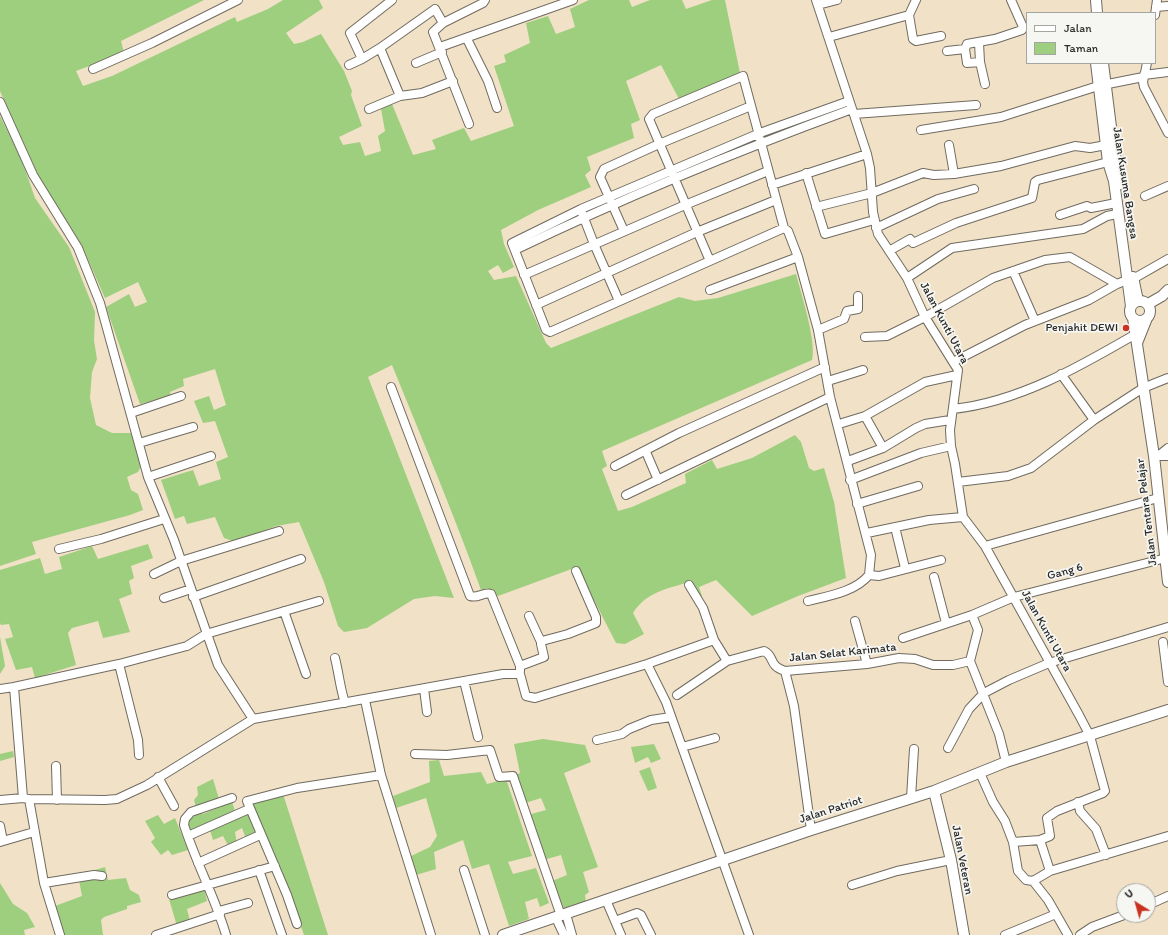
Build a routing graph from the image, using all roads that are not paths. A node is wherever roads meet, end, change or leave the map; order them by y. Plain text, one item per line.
1 (238, 0) edge
2 (392, 0) edge
3 (485, 0) edge
4 (574, 0) edge
5 (837, 0) edge
6 (916, 0) edge
7 (1011, 0) edge
8 (1089, 0) edge
9 (1096, 0) edge
10 (817, 3) edge
11 (1168, 6) edge
12 (1156, 8) edge
13 (1091, 12) edge
14 (1097, 12) edge
15 (909, 15) junction
16 (443, 23) junction
17 (1025, 27) edge
18 (941, 36) dead end
19 (829, 37) junction
20 (466, 39) junction
21 (979, 43) junction
22 (380, 48) junction
23 (965, 49) junction
24 (441, 50) junction
25 (947, 51) dead end
26 (362, 59) junction
27 (980, 62) junction
28 (416, 63) dead end
29 (1096, 64) edge
30 (1103, 64) edge
31 (1147, 64) edge
32 (349, 65) dead end
33 (93, 69) dead end
34 (1168, 72) edge
35 (1144, 76) junction
36 (453, 81) junction
37 (985, 84) dead end
38 (1102, 85) junction
39 (400, 96) junction
40 (0, 102) edge
41 (976, 105) dead end
42 (752, 106) junction
43 (497, 108) dead end
44 (852, 108) junction
45 (369, 109) dead end
46 (469, 124) dead end
47 (921, 130) dead end
48 (760, 133) junction
49 (1168, 133) edge
50 (762, 142) junction
51 (659, 144) junction
52 (1106, 144) junction
53 (949, 145) dead end
54 (867, 154) junction
55 (1108, 162) junction
56 (768, 171) junction
57 (806, 173) junction
58 (673, 174) junction
59 (954, 174) junction
60 (1117, 181) junction
61 (772, 185) junction
62 (1168, 186) edge
63 (974, 189) dead end
64 (872, 193) junction
65 (1145, 196) dead end
66 (611, 200) junction
67 (776, 200) junction
68 (1116, 203) junction
69 (685, 205) junction
70 (816, 207) junction
71 (582, 213) junction
72 (1117, 214) junction
73 (1060, 215) dead end
74 (875, 224) junction
75 (784, 228) junction
76 (624, 231) junction
77 (697, 232) junction
78 (594, 244) junction
79 (1125, 247) junction
80 (889, 251) junction
81 (798, 257) junction
82 (1168, 259) edge
83 (710, 261) junction
84 (1013, 271) junction
85 (606, 273) junction
86 (524, 275) junction
87 (907, 278) junction
88 (1128, 282) junction
89 (710, 290) dead end
90 (1166, 294) edge
91 (858, 296) dead end
92 (619, 301) junction
93 (536, 305) junction
94 (1143, 308) junction
95 (925, 317) junction
96 (1132, 318) junction
97 (1035, 321) junction
98 (818, 330) junction
99 (866, 337) dead end
100 (1136, 339) junction
101 (953, 362) junction
102 (824, 367) junction
103 (862, 370) dead end
104 (1061, 374) junction
105 (957, 375) junction
106 (1168, 378) edge
107 (828, 381) junction
108 (390, 387) dead end
109 (1143, 388) junction
110 (181, 396) dead end
111 (830, 397) junction
112 (953, 409) junction
113 (131, 413) junction
114 (865, 416) junction
115 (950, 420) junction
116 (1094, 420) junction
117 (839, 424) junction
118 (193, 427) dead end
119 (139, 443) junction
120 (951, 446) junction
121 (883, 448) junction
122 (1168, 448) edge
123 (646, 452) junction
124 (211, 456) dead end
125 (1156, 456) junction
126 (1168, 456) edge
127 (848, 461) junction
128 (615, 466) dead end
129 (148, 477) junction
130 (658, 480) junction
131 (850, 480) junction
132 (958, 482) junction
133 (918, 486) dead end
134 (626, 495) dead end
135 (1158, 498) junction
136 (857, 504) junction
137 (963, 516) junction
138 (164, 519) junction
139 (895, 527) junction
140 (279, 531) dead end
141 (867, 533) junction
142 (985, 546) junction
143 (59, 549) dead end
144 (301, 558) dead end
145 (1166, 558) junction
146 (941, 560) dead end
147 (181, 561) junction
148 (905, 568) junction
149 (576, 571) dead end
150 (154, 574) dead end
151 (868, 575) junction
152 (934, 577) dead end
153 (1168, 582) edge
154 (688, 585) dead end
155 (192, 593) junction
156 (164, 598) dead end
157 (1014, 598) junction
158 (319, 601) dead end
159 (808, 601) dead end
160 (284, 611) junction
161 (972, 615) junction
162 (529, 616) dead end
163 (855, 621) dead end
164 (946, 623) junction
165 (1168, 627) edge
166 (206, 634) junction
167 (903, 638) dead end
168 (714, 640) junction
169 (541, 642) junction
170 (1163, 642) dead end
171 (334, 658) dead end
172 (727, 661) junction
173 (970, 661) junction
174 (1049, 663) junction
175 (119, 664) junction
176 (647, 664) junction
177 (867, 664) junction
178 (1167, 669) edge
179 (520, 670) junction
180 (786, 671) junction
181 (306, 674) dead end
182 (464, 681) junction
183 (1168, 682) edge
184 (14, 687) junction
185 (0, 689) edge
186 (424, 689) junction
187 (984, 693) junction
188 (677, 694) dead end
189 (365, 700) junction
190 (344, 703) junction
191 (1168, 710) edge
192 (427, 712) dead end
193 (671, 717) junction
194 (253, 719) junction
195 (1090, 736) junction
196 (478, 737) dead end
197 (715, 738) dead end
198 (597, 740) dead end
199 (682, 747) junction
200 (948, 748) dead end
201 (914, 749) dead end
202 (415, 754) dead end
203 (139, 755) dead end
204 (1006, 762) junction
205 (56, 766) dead end
206 (980, 773) junction
207 (381, 775) junction
208 (158, 777) junction
209 (934, 791) junction
210 (26, 798) junction
211 (232, 798) dead end
212 (911, 798) junction
213 (0, 800) edge
214 (57, 800) junction
215 (1078, 802) junction
216 (174, 806) dead end
217 (249, 809) junction
218 (0, 826) edge
219 (811, 830) junction
220 (34, 832) junction
221 (260, 834) junction
222 (188, 836) junction
223 (1168, 836) edge
224 (1040, 840) junction
225 (1, 842) edge
226 (1013, 842) junction
227 (1106, 855) junction
228 (723, 860) junction
229 (951, 860) junction
230 (198, 863) junction
231 (275, 866) junction
232 (259, 870) junction
233 (464, 870) dead end
234 (1050, 871) junction
235 (102, 876) dead end
236 (1033, 881) junction
237 (44, 883) junction
238 (208, 885) junction
239 (852, 885) dead end
240 (172, 895) dead end
241 (1168, 896) edge
242 (1156, 901) edge
243 (607, 902) junction
244 (248, 903) dead end
245 (220, 913) junction
246 (1056, 914) junction
247 (561, 916) junction
248 (1116, 918) edge
249 (615, 921) junction
250 (296, 924) dead end
251 (520, 932) edge
252 (60, 935) edge
253 (156, 935) edge
254 (226, 935) edge
255 (282, 935) edge
256 (430, 935) edge
257 (485, 935) edge
258 (503, 935) edge
259 (564, 935) edge
260 (572, 935) edge
261 (621, 935) edge
262 (651, 935) edge
263 (749, 935) edge
264 (964, 935) edge
265 (1005, 935) edge
266 (1068, 935) edge
267 (1080, 935) edge

1 - 33 street
2 - 26 street
3 - 16 street
4 - 20 street
5 - 10 street
6 - 15 street
7 - 17 street
8 - 13 street
9 - 14 street
10 - 19 street, Jalan Kunti Utara
11 - 12 street
15 - 18 street
15 - 19 street
16 - 22 street
16 - 24 street
17 - 21 street
19 - 44 street, Jalan Kunti Utara
20 - 24 street
20 - 43 street
21 - 23 street
21 - 27 street
22 - 26 street
22 - 39 street
23 - 25 street
23 - 27 street
24 - 28 street
24 - 36 street
26 - 32 street
27 - 37 street
29 - 38 street, Jalan Kusuma Bangsa
30 - 38 street, Jalan Kusuma Bangsa
31 - 35 street
34 - 35 street
35 - 38 street
35 - 49 street
36 - 39 street
36 - 46 street
38 - 47 street
38 - 52 street, Jalan Kusuma Bangsa
38 - 60 street, Jalan Kusuma Bangsa
39 - 45 street
40 - 113 street
41 - 44 street
42 - 48 street
42 - 51 street
42 - 51 street
44 - 48 street
44 - 50 street
44 - 54 street, Jalan Kunti Utara
48 - 50 street
48 - 58 street
50 - 56 street
50 - 58 street
51 - 58 street
51 - 66 street
52 - 55 street, Jalan Kusuma Bangsa
52 - 59 street
53 - 59 street
54 - 57 street
54 - 64 street, Jalan Kunti Utara
55 - 60 street, Jalan Kusuma Bangsa
55 - 80 street
56 - 61 street
56 - 69 street
57 - 61 street
57 - 70 street
58 - 66 street
58 - 69 street
59 - 64 street
60 - 68 street, Jalan Kusuma Bangsa
60 - 79 street, Jalan Kusuma Bangsa
61 - 67 street
62 - 65 street
63 - 74 street
64 - 70 street
64 - 74 street, Jalan Kunti Utara
66 - 71 street
66 - 76 street
67 - 75 street
67 - 77 street
68 - 72 street, Jalan Kusuma Bangsa
68 - 73 street
69 - 76 street
69 - 77 street
70 - 74 street
71 - 78 street
71 - 86 street
72 - 79 street, Jalan Kusuma Bangsa
72 - 87 street
74 - 80 street, Jalan Kunti Utara
75 - 81 street
75 - 83 street
76 - 78 street
77 - 83 street
77 - 85 street
78 - 85 street
78 - 86 street
79 - 88 street, Jalan Kusuma Bangsa
80 - 87 street, Jalan Kunti Utara
81 - 89 street
81 - 98 street
82 - 88 street
83 - 92 street
84 - 88 street
84 - 95 street
84 - 97 street
85 - 92 street
85 - 93 street
86 - 93 street
87 - 95 street, Jalan Kunti Utara
88 - 94 street, Jalan Kusuma Bangsa
88 - 97 street
90 - 94 street
91 - 98 street
92 - 93 street
94 - 96 street, Jalan Tentara Pelajar
94 - 96 street
94 - 100 street, Jalan Tentara Pelajar
95 - 99 street
95 - 101 street, Jalan Kunti Utara
96 - 100 street, Jalan Tentara Pelajar
97 - 101 street
98 - 102 street
100 - 104 street
100 - 109 street, Jalan Tentara Pelajar
101 - 105 street, Jalan Kunti Utara
102 - 107 street
102 - 123 street
103 - 107 street
104 - 112 street
104 - 116 street
105 - 112 street, Jalan Kunti Utara
105 - 114 street
106 - 109 street
107 - 111 street
108 - 179 street
109 - 116 street
109 - 125 street, Jalan Tentara Pelajar
110 - 113 street
111 - 117 street
111 - 130 street
112 - 115 street, Jalan Kunti Utara
113 - 119 street
114 - 117 street
114 - 121 street
115 - 120 street, Jalan Kunti Utara
115 - 121 street
116 - 132 street
117 - 127 street
118 - 119 street
119 - 129 street
120 - 131 street
120 - 132 street, Jalan Kunti Utara
121 - 127 street
122 - 125 street
123 - 128 street
123 - 130 street
124 - 129 street
125 - 126 street
125 - 135 street, Jalan Tentara Pelajar
127 - 131 street
129 - 138 street
130 - 134 street
131 - 136 street
132 - 137 street, Jalan Kunti Utara
133 - 136 street
135 - 142 street
135 - 145 street, Jalan Tentara Pelajar
136 - 141 street
137 - 139 street
137 - 142 street, Jalan Kunti Utara
138 - 143 street
138 - 147 street
139 - 141 street
139 - 148 street
140 - 147 street
141 - 151 street
142 - 157 street, Jalan Kunti Utara
144 - 155 street
145 - 153 street, Jalan Tentara Pelajar
145 - 157 street, Gang 6
146 - 148 street
147 - 150 street
147 - 155 street
148 - 151 street
149 - 169 street
151 - 159 street
152 - 164 street
154 - 168 street
155 - 156 street
155 - 166 street
157 - 161 street, Gang 6
157 - 174 street, Jalan Kunti Utara
158 - 160 street
160 - 166 street
160 - 181 street
161 - 164 street, Gang 6
161 - 173 street
162 - 169 street
163 - 177 street
164 - 167 street, Gang 6
165 - 174 street
166 - 175 street
166 - 194 street
168 - 172 street
168 - 176 street
169 - 179 street
170 - 178 street
171 - 190 street
172 - 180 street, Jalan Selat Karimata
172 - 188 street
173 - 177 street, Jalan Selat Karimata
173 - 187 street
174 - 187 street
174 - 195 street, Jalan Kunti Utara
175 - 184 street
175 - 203 street
176 - 179 street
176 - 193 street
177 - 180 street, Jalan Selat Karimata
178 - 183 street
179 - 182 street
180 - 219 street
182 - 186 street
182 - 196 street
184 - 185 street
184 - 210 street
186 - 189 street
186 - 192 street
187 - 200 street
187 - 204 street
189 - 190 street
189 - 207 street
190 - 194 street
191 - 195 street, Jalan Patriot
193 - 198 street
193 - 199 street
194 - 208 street
195 - 204 street, Jalan Patriot
195 - 215 street, Jalan Kunti Utara
197 - 199 street
199 - 228 street
201 - 212 street
202 - 247 street
204 - 206 street, Jalan Patriot
205 - 214 street
206 - 209 street, Jalan Patriot
206 - 226 street
207 - 217 street
207 - 256 street
208 - 214 street
208 - 216 street
209 - 212 street, Jalan Patriot
209 - 229 street, Jalan Veteran
210 - 213 street
210 - 214 street
210 - 220 street
211 - 222 street
212 - 219 street, Jalan Patriot
215 - 224 street
215 - 227 street
217 - 221 street
217 - 222 street
218 - 225 street
219 - 228 street, Jalan Patriot
220 - 225 street
220 - 237 street
221 - 230 street
221 - 231 street
222 - 230 street
223 - 227 street
224 - 226 street
224 - 234 street
226 - 236 street
227 - 234 street
228 - 243 street, Jalan Patriot
228 - 263 street
229 - 239 street
229 - 264 street, Jalan Veteran
230 - 238 street
231 - 232 street
231 - 250 street
232 - 238 street
232 - 255 street
233 - 257 street
234 - 236 street
235 - 237 street
236 - 246 street
237 - 252 street
238 - 240 street
238 - 245 street
241 - 242 street
243 - 247 street, Jalan Patriot
243 - 249 street
244 - 245 street
245 - 253 street
245 - 254 street
246 - 265 street
246 - 266 street
247 - 251 street, Jalan Patriot
247 - 259 street
247 - 260 street
248 - 267 street
249 - 261 street
249 - 262 street
251 - 258 street, Jalan Patriot

